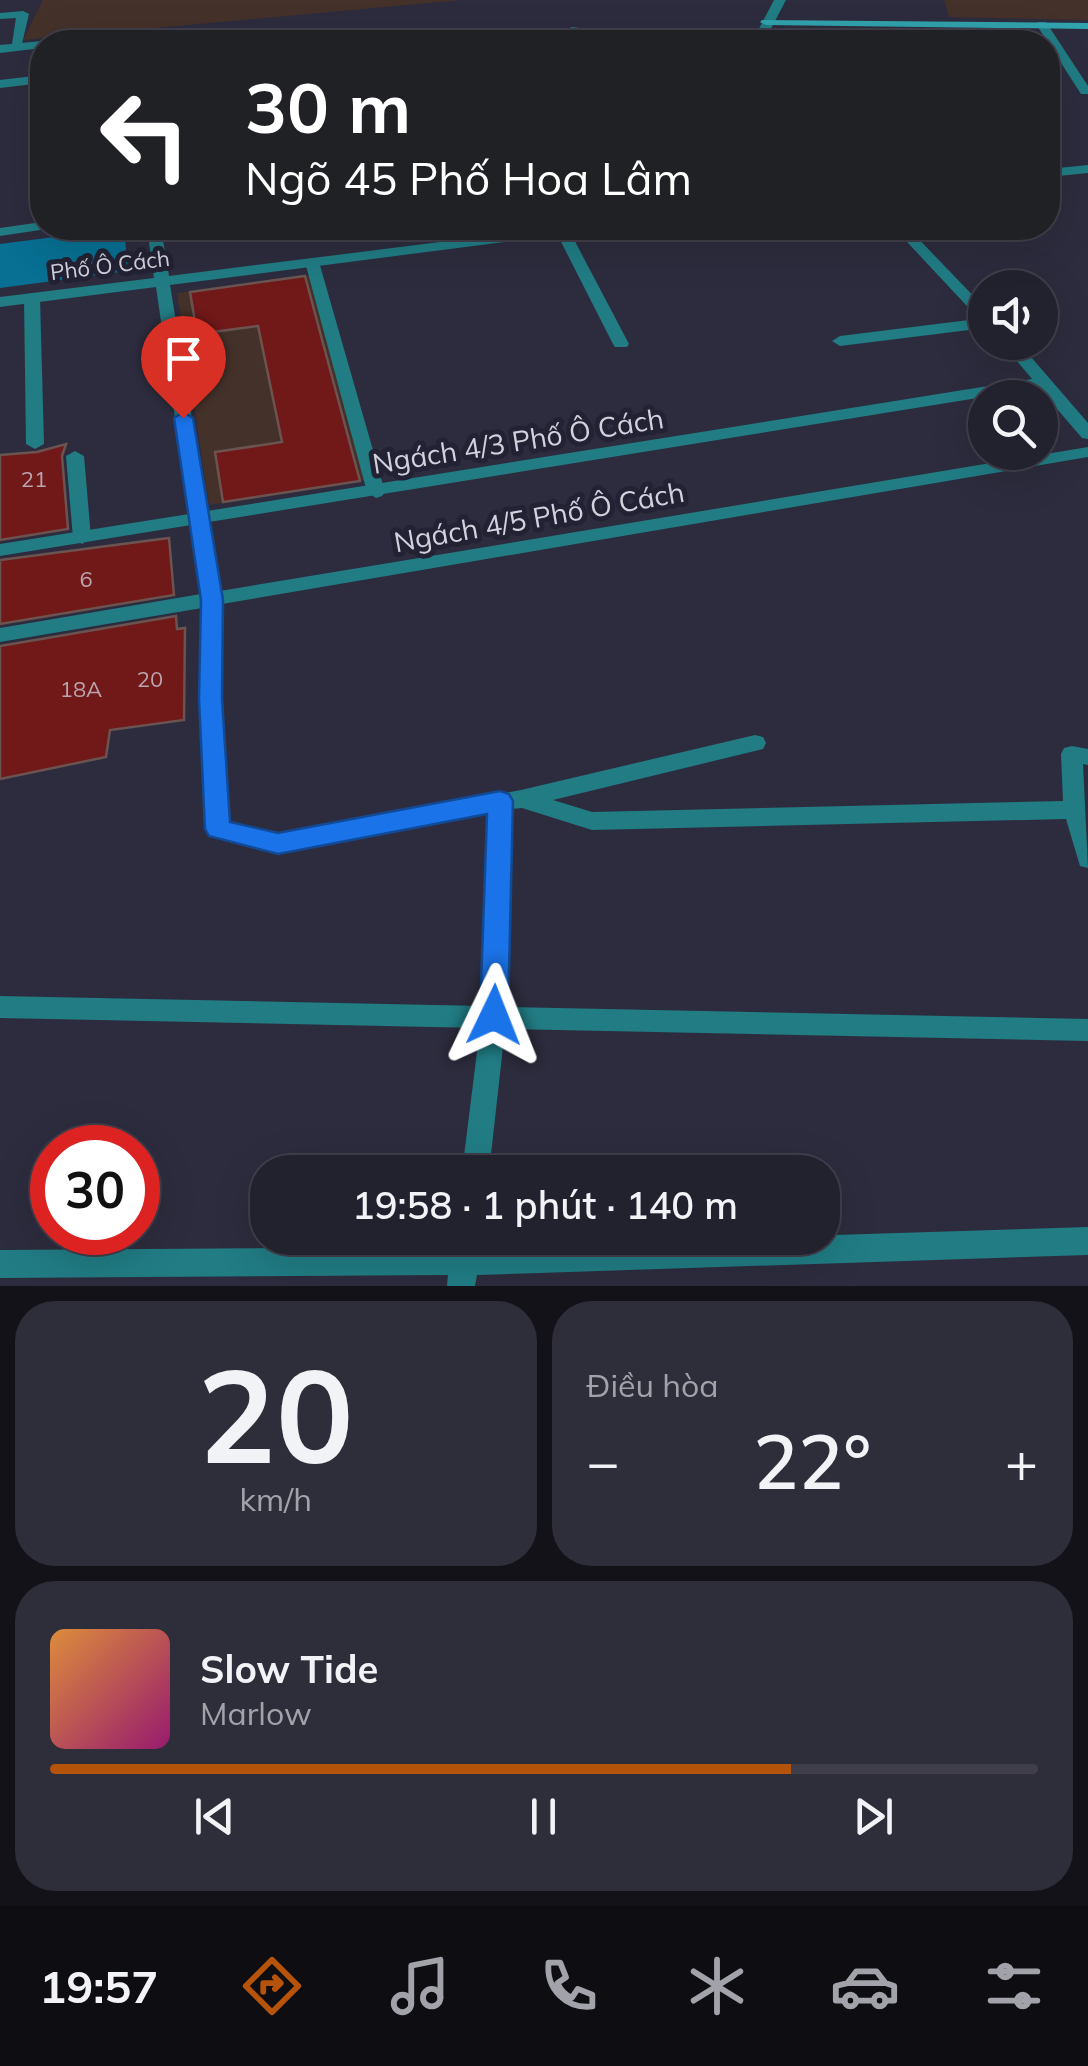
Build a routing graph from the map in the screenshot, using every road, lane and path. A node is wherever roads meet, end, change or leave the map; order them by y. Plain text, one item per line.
1 (780, 0) edge
2 (0, 16) edge
3 (766, 22) junction
4 (1042, 24) junction
5 (1088, 26) edge
6 (763, 30) edge
7 (1046, 30) edge
8 (30, 46) edge
9 (14, 48) junction
10 (0, 49) edge
11 (1060, 52) edge
12 (30, 80) edge
13 (0, 84) edge
14 (1085, 91) dead end
15 (1088, 169) edge
16 (1060, 172) edge
17 (30, 228) edge
18 (0, 232) edge
19 (156, 240) edge
20 (484, 240) edge
21 (567, 240) edge
22 (912, 240) edge
23 (312, 262) junction
24 (162, 281) junction
25 (32, 298) junction
26 (968, 301) edge
27 (0, 302) edge
28 (968, 322) edge
29 (840, 340) dead end
30 (621, 344) dead end
31 (1025, 360) edge
32 (1042, 380) edge
33 (968, 395) edge
34 (1058, 399) edge
35 (1088, 434) edge
36 (36, 444) dead end
37 (1088, 452) edge
38 (75, 456) dead end
39 (376, 492) junction
40 (199, 521) junction
41 (82, 538) junction
42 (0, 550) edge
43 (212, 600) junction
44 (0, 635) edge
45 (755, 743) dead end
46 (1088, 756) edge
47 (512, 800) junction
48 (1076, 810) junction
49 (1088, 859) edge
50 (0, 1007) edge
51 (494, 1015) junction
52 (1088, 1030) edge
53 (477, 1155) edge
54 (1088, 1241) edge
55 (464, 1262) edge
56 (0, 1264) edge

1 - 3 street
2 - 9 street
3 - 4 street
3 - 6 street
4 - 5 street
4 - 7 street
8 - 9 street
9 - 10 street
11 - 14 street
12 - 13 street
15 - 16 street
17 - 18 street
19 - 24 street
20 - 23 street, Phố Ô Cách
21 - 30 street
22 - 26 street
23 - 24 street, Phố Ô Cách
23 - 39 street
24 - 25 street, Phố Ô Cách
24 - 40 street
25 - 27 street, Phố Ô Cách
25 - 36 street
28 - 29 street
31 - 32 street
33 - 39 street, Ngách 4/3 Phố Ô Cách
34 - 35 street
37 - 43 street, Ngách 4/5 Phố Ô Cách
38 - 41 street
39 - 40 street, Ngách 4/3 Phố Ô Cách
40 - 41 street, Ngách 4/3 Phố Ô Cách
40 - 43 street
41 - 42 street, Ngách 4/3 Phố Ô Cách
43 - 44 street, Ngách 4/5 Phố Ô Cách
43 - 47 street
45 - 47 street
46 - 48 street
47 - 48 street
47 - 51 street
48 - 49 street
50 - 51 street
51 - 52 street
51 - 53 street
54 - 55 street
55 - 56 street

